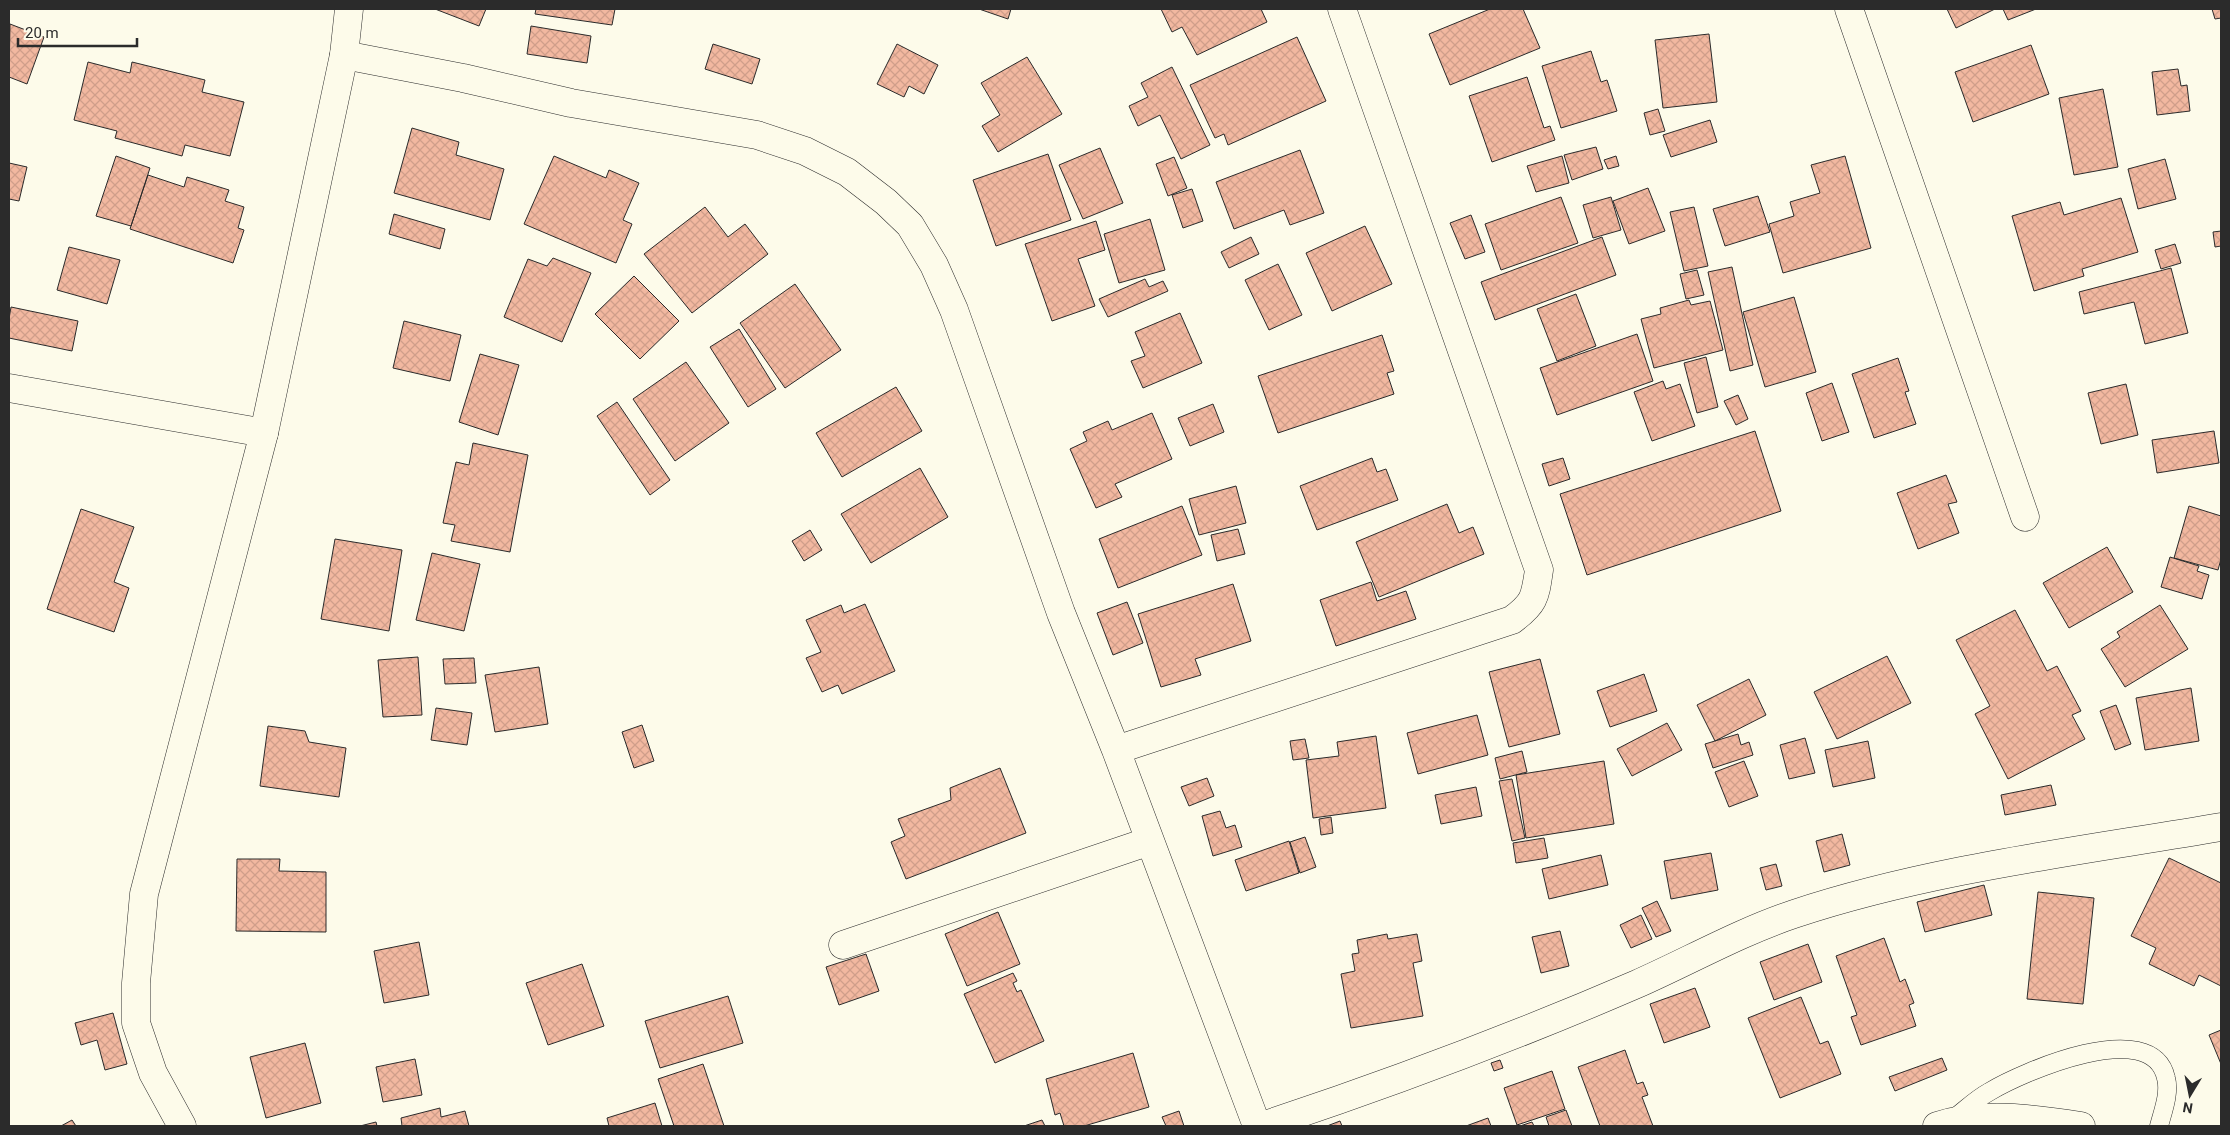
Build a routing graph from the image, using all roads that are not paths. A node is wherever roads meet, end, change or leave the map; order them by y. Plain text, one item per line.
1 (349, 9) edge
2 (1342, 9) edge
3 (1848, 9) edge
4 (344, 55) junction
5 (9, 388) edge
6 (264, 432) junction
7 (2025, 517) dead end
8 (1116, 750) junction
9 (2221, 827) edge
10 (1150, 841) junction
11 (842, 945) dead end
12 (1943, 1124) edge
13 (182, 1126) edge
14 (1257, 1126) edge
15 (1262, 1126) edge
16 (2081, 1126) edge
17 (2159, 1126) edge

1 - 4 street
2 - 8 street
3 - 7 street
4 - 6 street
4 - 8 street
5 - 6 street
6 - 13 street
8 - 10 street
9 - 15 street
10 - 11 street
10 - 14 street
12 - 16 street
12 - 17 lane

